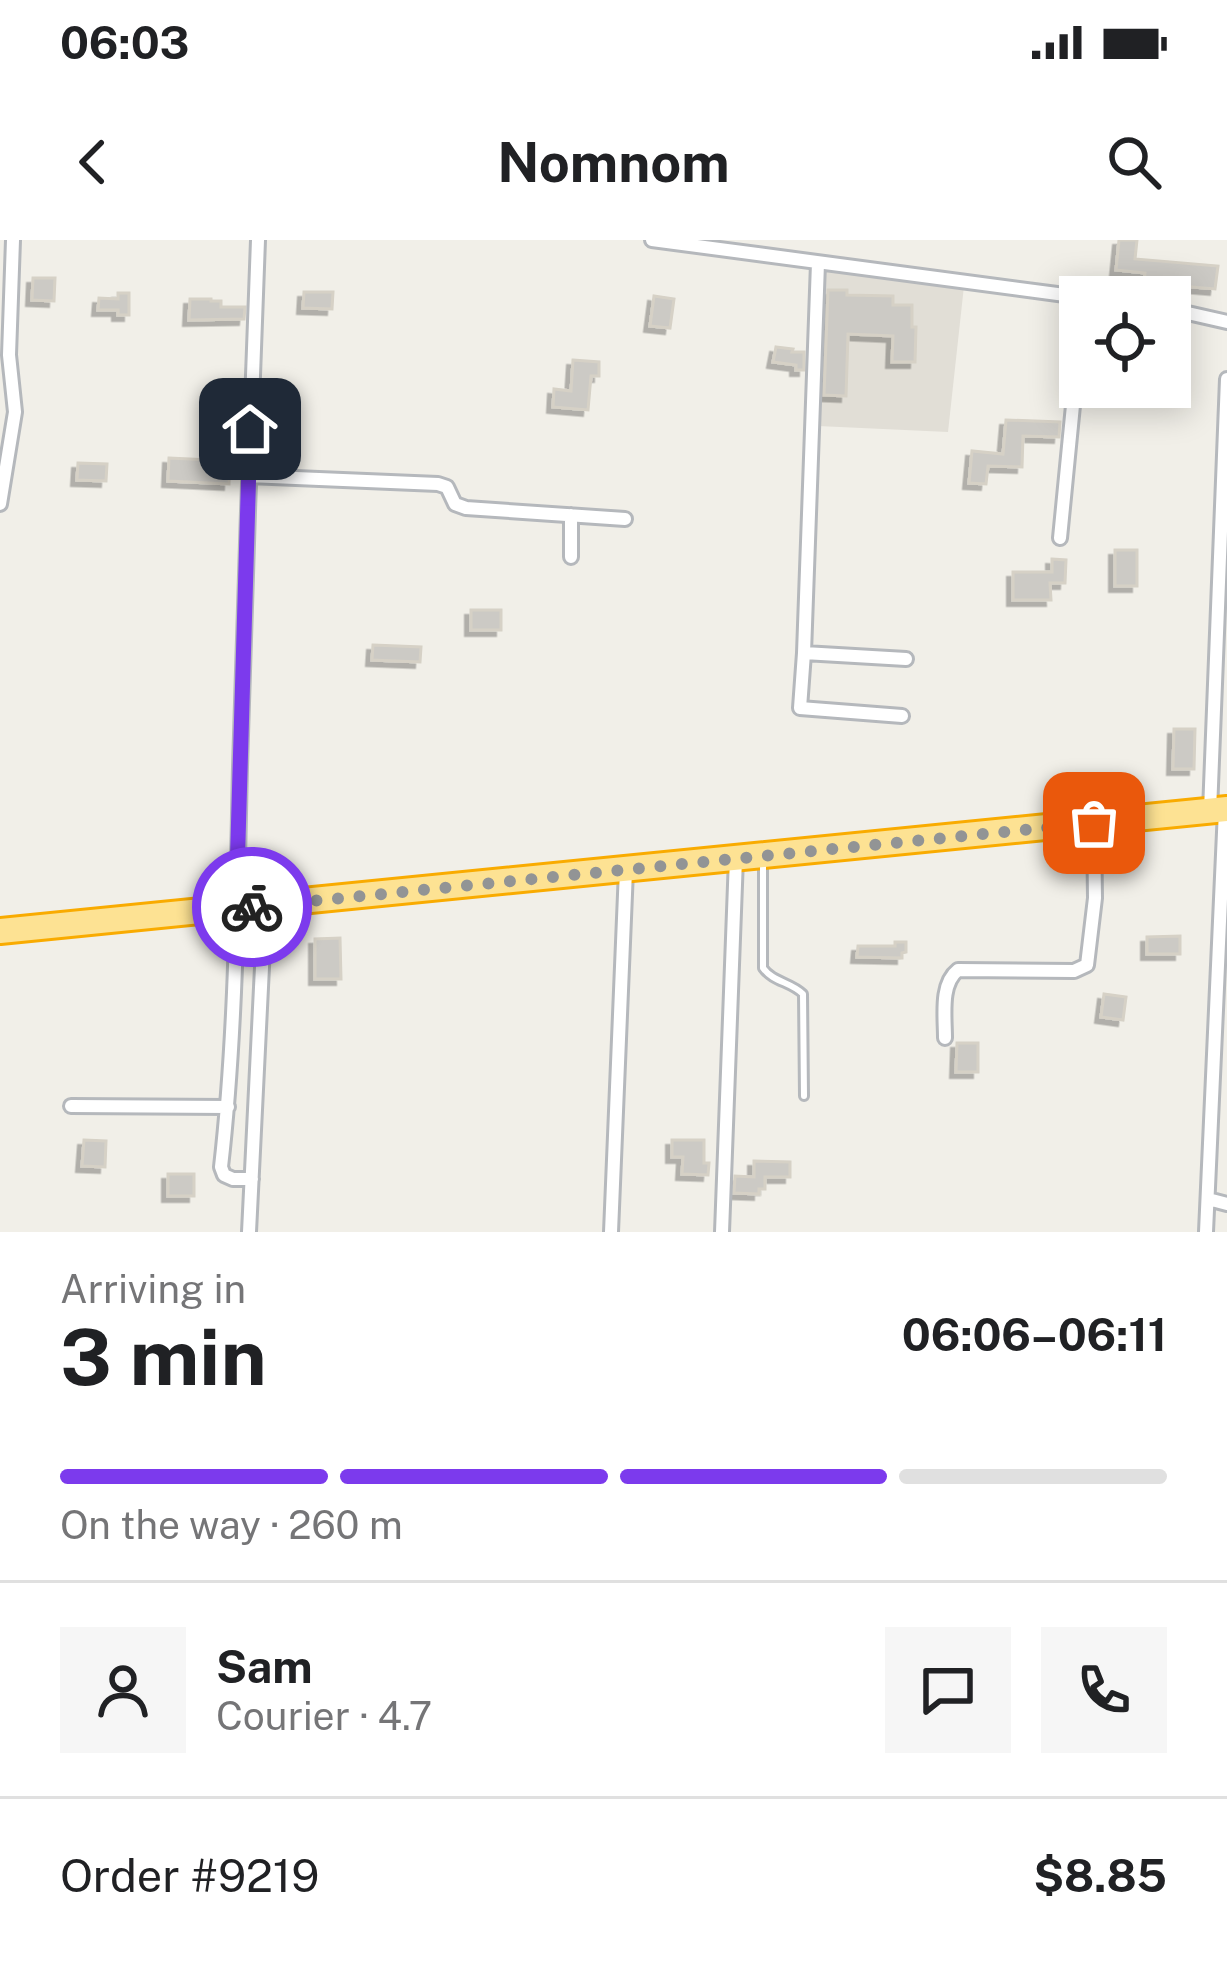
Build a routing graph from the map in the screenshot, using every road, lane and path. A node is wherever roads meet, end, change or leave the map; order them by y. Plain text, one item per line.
1 (13, 240) edge
2 (258, 240) edge
3 (652, 240) edge
4 (672, 242) edge
5 (818, 263) junction
6 (1059, 294) edge
7 (1191, 314) edge
8 (1227, 322) edge
9 (1227, 379) edge
10 (6, 382) edge
11 (1073, 408) edge
12 (248, 476) junction
13 (0, 504) edge
14 (571, 515) junction
15 (626, 519) dead end
16 (1060, 538) dead end
17 (571, 557) dead end
18 (804, 653) junction
19 (906, 659) dead end
20 (902, 716) dead end
21 (1221, 810) edge
22 (1094, 823) junction
23 (763, 856) junction
24 (736, 858) junction
25 (626, 870) junction
26 (266, 906) junction
27 (236, 909) junction
28 (0, 932) edge
29 (1221, 984) edge
30 (944, 1038) dead end
31 (804, 1096) dead end
32 (71, 1106) dead end
33 (228, 1107) junction
34 (252, 1179) junction
35 (1208, 1198) junction
36 (1227, 1204) edge
37 (249, 1232) edge
38 (611, 1232) edge
39 (722, 1232) edge
40 (1206, 1232) edge

1 - 10 street
2 - 12 street
3 - 4 street
4 - 5 street
5 - 6 street
5 - 18 street
7 - 8 street
9 - 21 street
10 - 13 street
11 - 16 street
12 - 14 street
12 - 27 street
14 - 15 street
14 - 17 street
18 - 19 street
18 - 20 street
21 - 22 highway
21 - 29 street
22 - 23 highway
22 - 30 street
23 - 24 highway
23 - 31 lane
24 - 25 highway
24 - 39 street
25 - 26 highway
25 - 38 street
26 - 27 highway
26 - 34 street
27 - 28 highway
27 - 33 street
29 - 35 street
32 - 33 street
33 - 34 street
34 - 37 street
35 - 36 street
35 - 40 street

